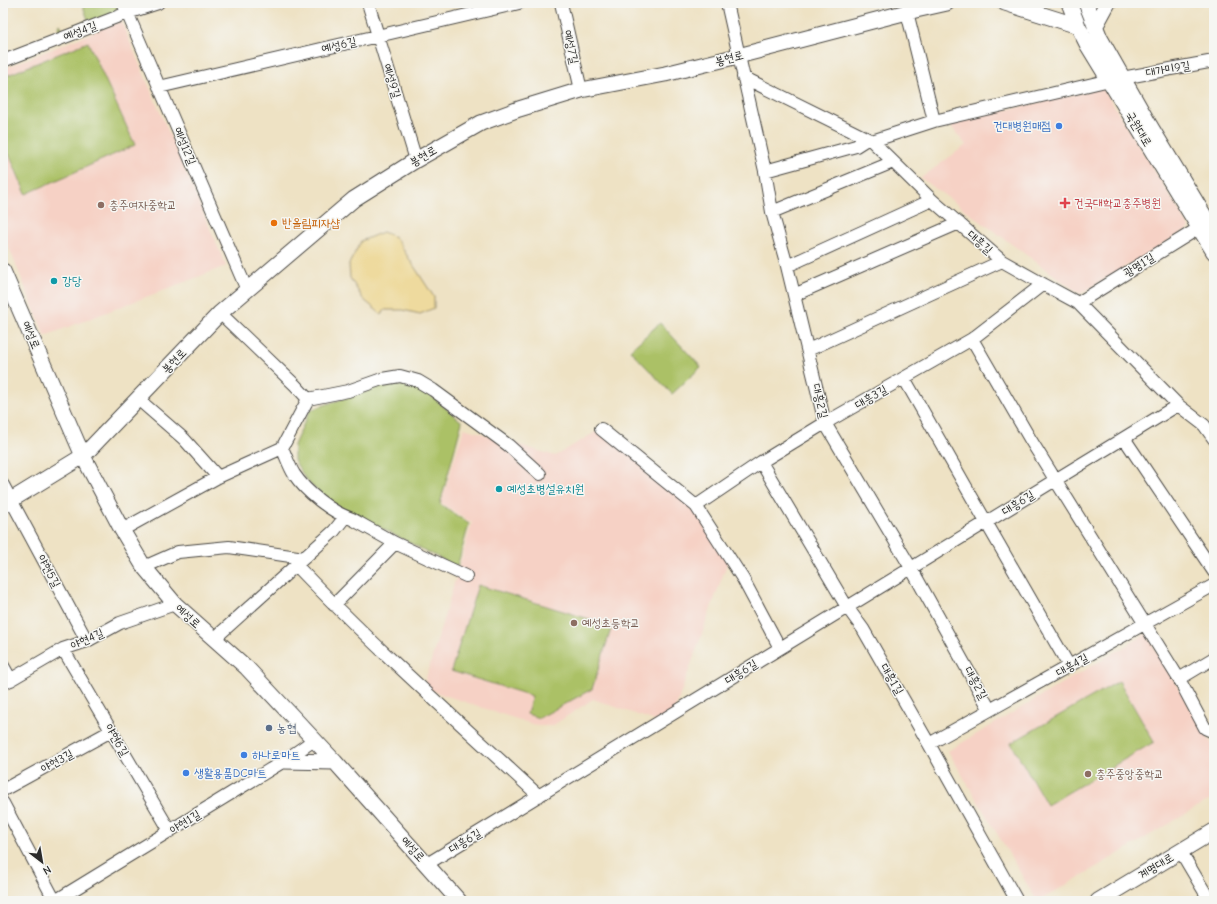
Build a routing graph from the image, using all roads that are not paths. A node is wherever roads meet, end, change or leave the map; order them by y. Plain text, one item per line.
1 (158, 3) edge
2 (368, 3) edge
3 (519, 3) edge
4 (561, 3) edge
5 (727, 3) edge
6 (947, 3) edge
7 (1005, 3) edge
8 (1069, 3) edge
9 (1086, 3) edge
10 (1108, 3) edge
11 (125, 8) edge
12 (909, 9) edge
13 (1078, 26) junction
14 (1095, 27) junction
15 (378, 36) junction
16 (738, 56) junction
17 (3, 61) edge
18 (1214, 61) edge
19 (743, 76) junction
20 (1116, 79) junction
21 (160, 87) junction
22 (580, 90) junction
23 (934, 121) junction
24 (870, 140) junction
25 (416, 160) junction
26 (893, 162) junction
27 (765, 171) junction
28 (932, 200) junction
29 (772, 212) junction
30 (959, 223) junction
31 (1209, 225) edge
32 (1214, 252) edge
33 (1002, 261) junction
34 (787, 266) junction
35 (3, 271) edge
36 (1043, 284) junction
37 (247, 290) junction
38 (794, 295) junction
39 (1078, 303) junction
40 (220, 314) junction
41 (972, 339) junction
42 (808, 350) junction
43 (904, 378) junction
44 (138, 399) junction
45 (308, 400) junction
46 (1178, 405) junction
47 (825, 423) junction
48 (1209, 425) edge
49 (601, 429) dead end
50 (1124, 438) junction
51 (1214, 440) edge
52 (282, 448) junction
53 (83, 456) junction
54 (760, 462) junction
55 (540, 474) dead end
56 (218, 476) junction
57 (1056, 479) junction
58 (3, 485) edge
59 (7, 503) edge
60 (696, 506) junction
61 (346, 517) junction
62 (986, 522) junction
63 (122, 530) junction
64 (395, 542) junction
65 (300, 562) junction
66 (144, 567) junction
67 (911, 568) junction
68 (1214, 572) edge
69 (466, 576) dead end
70 (1214, 586) edge
71 (175, 604) junction
72 (334, 605) junction
73 (847, 607) junction
74 (1146, 624) junction
75 (214, 639) junction
76 (87, 641) junction
77 (780, 648) junction
78 (63, 649) junction
79 (1214, 658) edge
80 (3, 666) edge
81 (1069, 666) junction
82 (1180, 679) junction
83 (7, 682) edge
84 (990, 710) junction
85 (111, 731) junction
86 (1214, 732) edge
87 (314, 740) junction
88 (929, 744) junction
89 (284, 761) junction
90 (335, 762) junction
91 (3, 790) edge
92 (539, 796) junction
93 (3, 802) edge
94 (170, 831) junction
95 (1214, 832) edge
96 (1180, 852) junction
97 (427, 864) junction
98 (55, 901) edge
99 (459, 901) edge
100 (1017, 901) edge
101 (1098, 901) edge
102 (1210, 901) edge

1 - 11 street, 예성4길
2 - 15 street, 예성9길
3 - 15 street, 예성6길
4 - 22 street, 예성7길
5 - 16 street, 대흥2길
6 - 12 street, 봉현로
7 - 13 street
8 - 13 street, 국원대로
9 - 14 street, 국원대로
10 - 14 street
11 - 17 street, 예성4길
11 - 21 street, 예성12길
12 - 16 street, 봉현로
12 - 23 street
13 - 20 street, 국원대로
14 - 20 street, 국원대로
15 - 21 street, 예성6길
15 - 25 street, 예성9길
16 - 19 street, 대흥2길
16 - 22 street, 봉현로
18 - 20 street, 대가미9길
19 - 24 street, 대흥길
19 - 27 street, 대흥2길
20 - 23 street, 대가미9길
20 - 31 street, 국원대로
21 - 37 street, 예성12길
22 - 25 street, 봉현로
23 - 24 street, 대가미9길
24 - 26 street, 대흥길
24 - 27 street, 대가미9길
25 - 37 street, 봉현로
26 - 28 street, 대흥길
26 - 29 street
27 - 29 street, 대흥2길
28 - 30 street, 대흥길
28 - 34 street
29 - 34 street, 대흥2길
30 - 33 street, 대흥길
30 - 38 street
31 - 32 street, 국원대로
31 - 39 street, 광명1길
33 - 36 street, 대흥길
33 - 42 street
34 - 38 street, 대흥2길
35 - 53 street, 예성로
36 - 39 street, 대흥길
36 - 41 street, 대흥3길
37 - 40 street, 봉현로
38 - 42 street, 대흥2길
39 - 46 street, 대흥길
40 - 44 street, 봉현로
40 - 45 street
41 - 43 street, 대흥3길
41 - 57 street
42 - 47 street, 대흥2길
43 - 47 street, 대흥3길
43 - 62 street
44 - 53 street, 봉현로
44 - 56 street
45 - 52 street
45 - 55 street
46 - 48 street, 대흥길
46 - 50 street, 대흥6길
47 - 54 street, 대흥3길
47 - 67 street, 대흥2길
48 - 51 street, 대흥길
49 - 60 street
50 - 57 street, 대흥6길
50 - 68 street
52 - 56 street
52 - 61 street
53 - 59 street, 봉현로
53 - 63 street, 예성로
54 - 60 street, 대흥3길
54 - 73 street, 대흥1길
56 - 63 street
57 - 62 street, 대흥6길
57 - 74 street
58 - 59 street, 야현5길
59 - 76 street, 야현5길
60 - 77 street
61 - 64 street
61 - 65 street
62 - 67 street, 대흥6길
62 - 81 street
63 - 66 street, 예성로
64 - 69 street
64 - 72 street
65 - 66 street
65 - 72 street
65 - 75 street
66 - 71 street, 예성로
67 - 73 street, 대흥6길
67 - 84 street, 대흥2길
70 - 74 street, 대흥4길
71 - 75 street, 예성로
71 - 76 street, 야현4길
72 - 92 street
73 - 77 street, 대흥6길
73 - 88 street, 대흥1길
74 - 81 street, 대흥4길
74 - 82 street
75 - 87 street, 예성로
76 - 78 street, 야현4길
77 - 92 street, 대흥6길
78 - 83 street, 야현4길
78 - 85 street, 야현6길
79 - 82 street
80 - 83 street
81 - 84 street, 대흥4길
82 - 86 street
84 - 88 street, 대흥4길
85 - 91 street, 야현3길
85 - 94 street, 야현6길
87 - 89 street, 야현1길
87 - 90 street, 예성로
88 - 100 street, 대흥1길
89 - 90 street
89 - 94 street, 야현1길
90 - 97 street, 예성로
92 - 97 street, 대흥6길
93 - 98 street
94 - 98 street, 야현1길
95 - 96 street, 계명대로
96 - 101 street, 계명대로
96 - 102 street
97 - 99 street, 예성로

